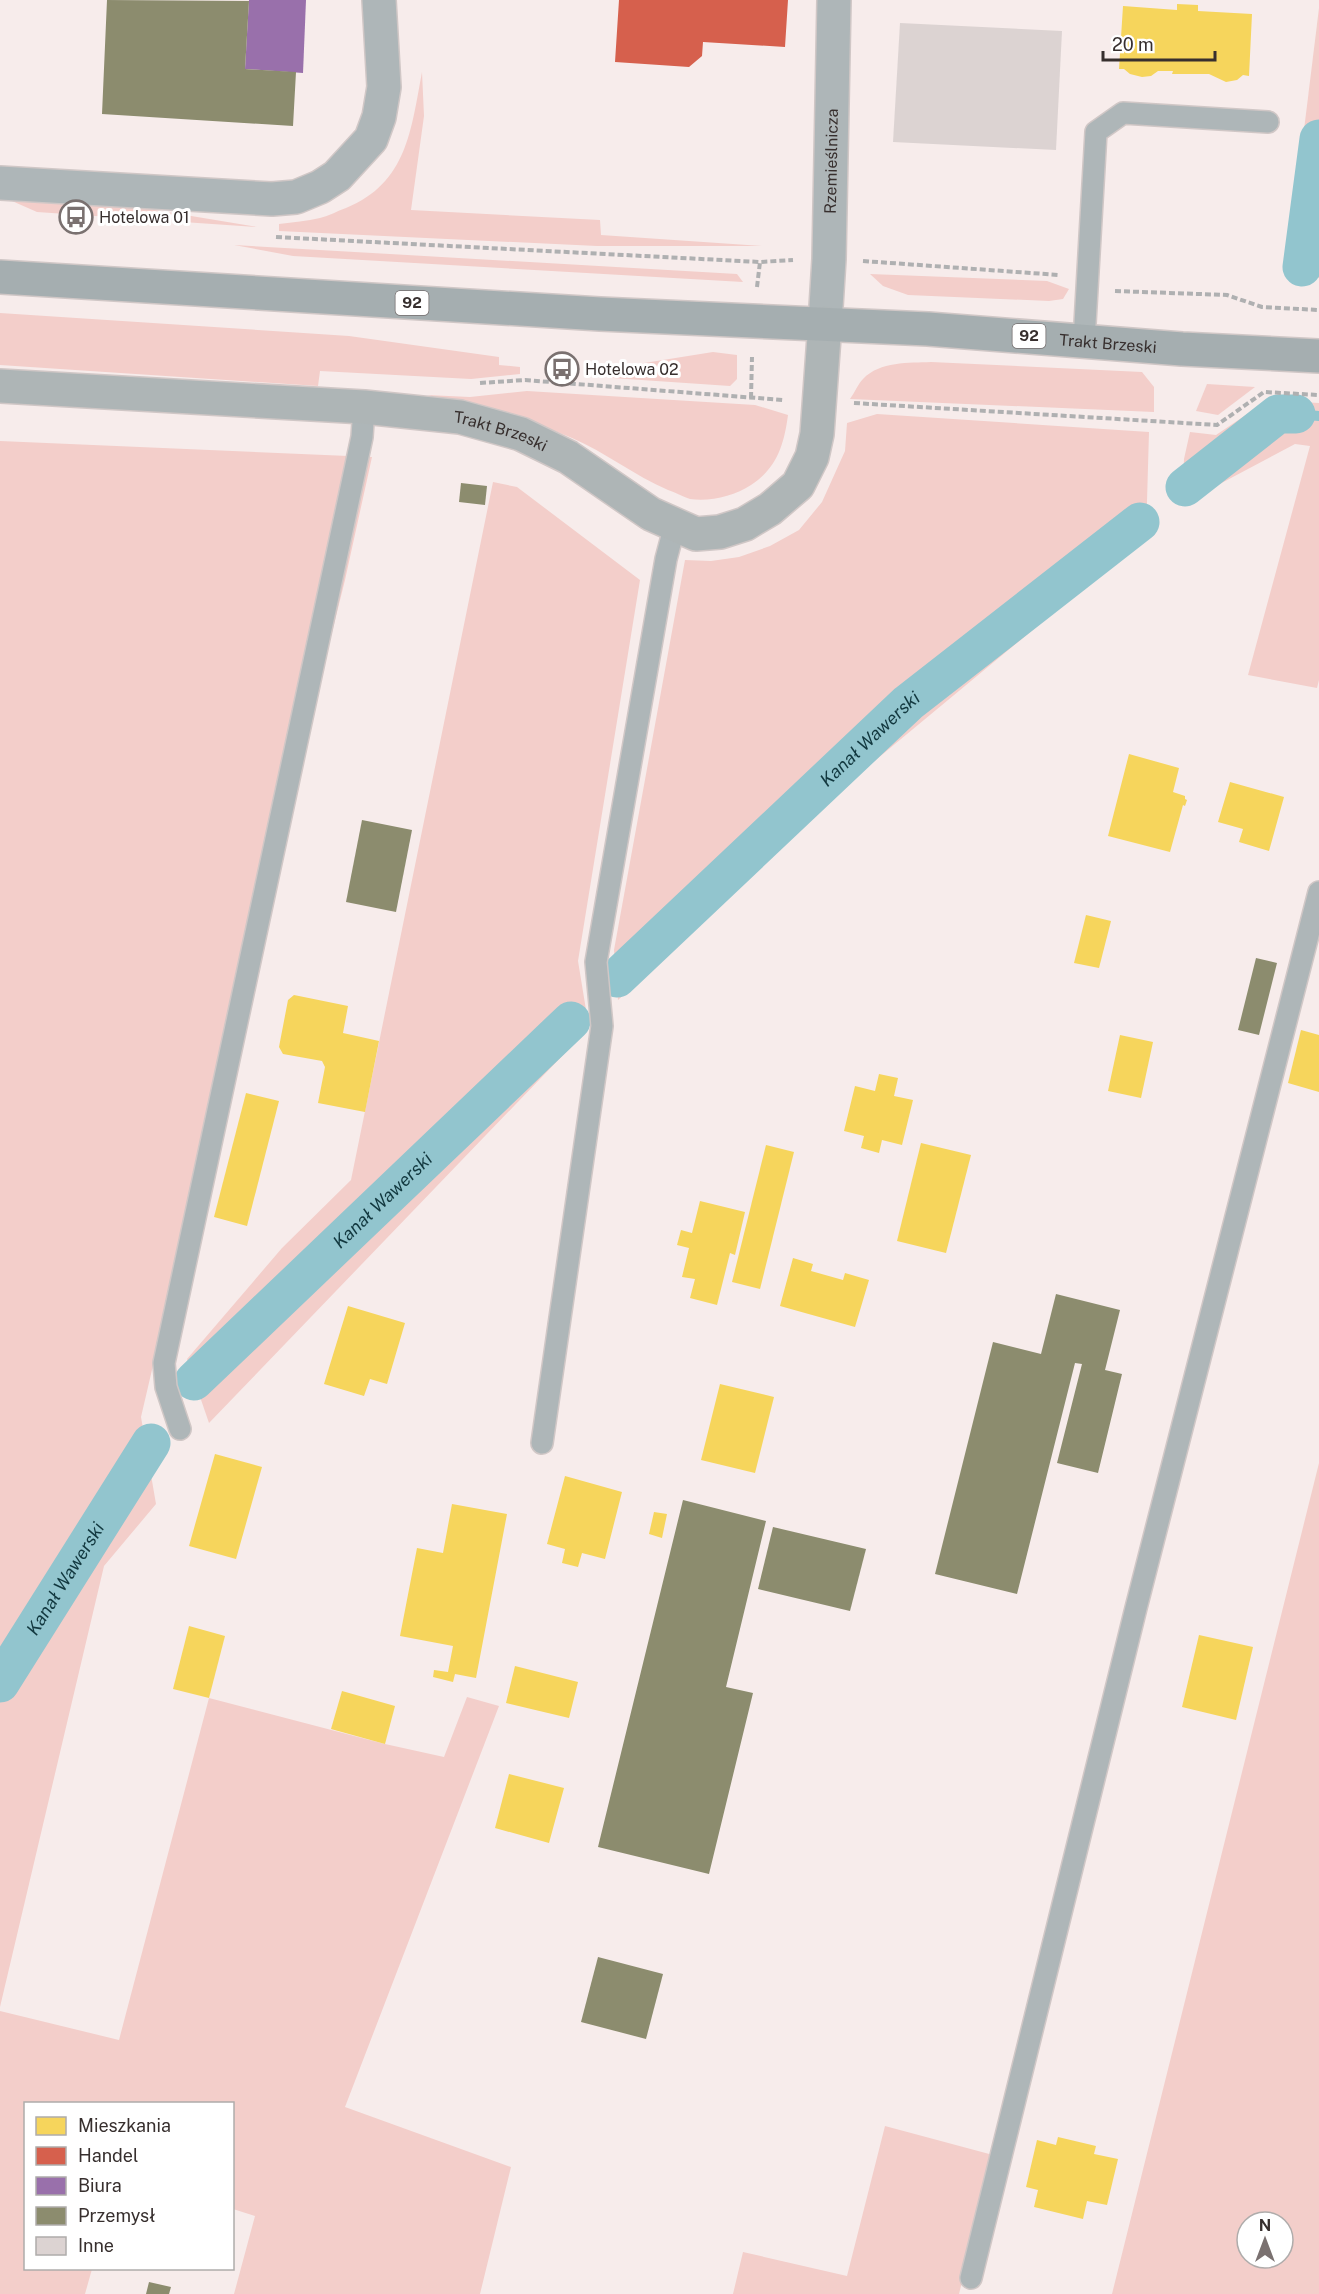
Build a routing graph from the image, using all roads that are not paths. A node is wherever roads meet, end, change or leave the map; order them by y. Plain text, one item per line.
1 (379, 0) edge
2 (834, 0) edge
3 (1268, 122) dead end
4 (0, 183) edge
5 (0, 277) edge
6 (825, 323) junction
7 (1084, 340) junction
8 (1319, 356) edge
9 (0, 386) edge
10 (364, 407) junction
11 (675, 525) junction
12 (1319, 892) edge
13 (180, 1430) dead end
14 (542, 1443) dead end
15 (971, 2278) dead end

1 - 4 street
2 - 6 street, Rzemieślnicza
3 - 7 lane
5 - 6 main road, Trakt Brzeski / 92
6 - 7 main road, Trakt Brzeski / 92
6 - 11 street, Trakt Brzeski
7 - 8 main road, Trakt Brzeski / 92
9 - 10 street, Trakt Brzeski
10 - 11 street, Trakt Brzeski
10 - 13 lane
11 - 14 lane
12 - 15 lane

